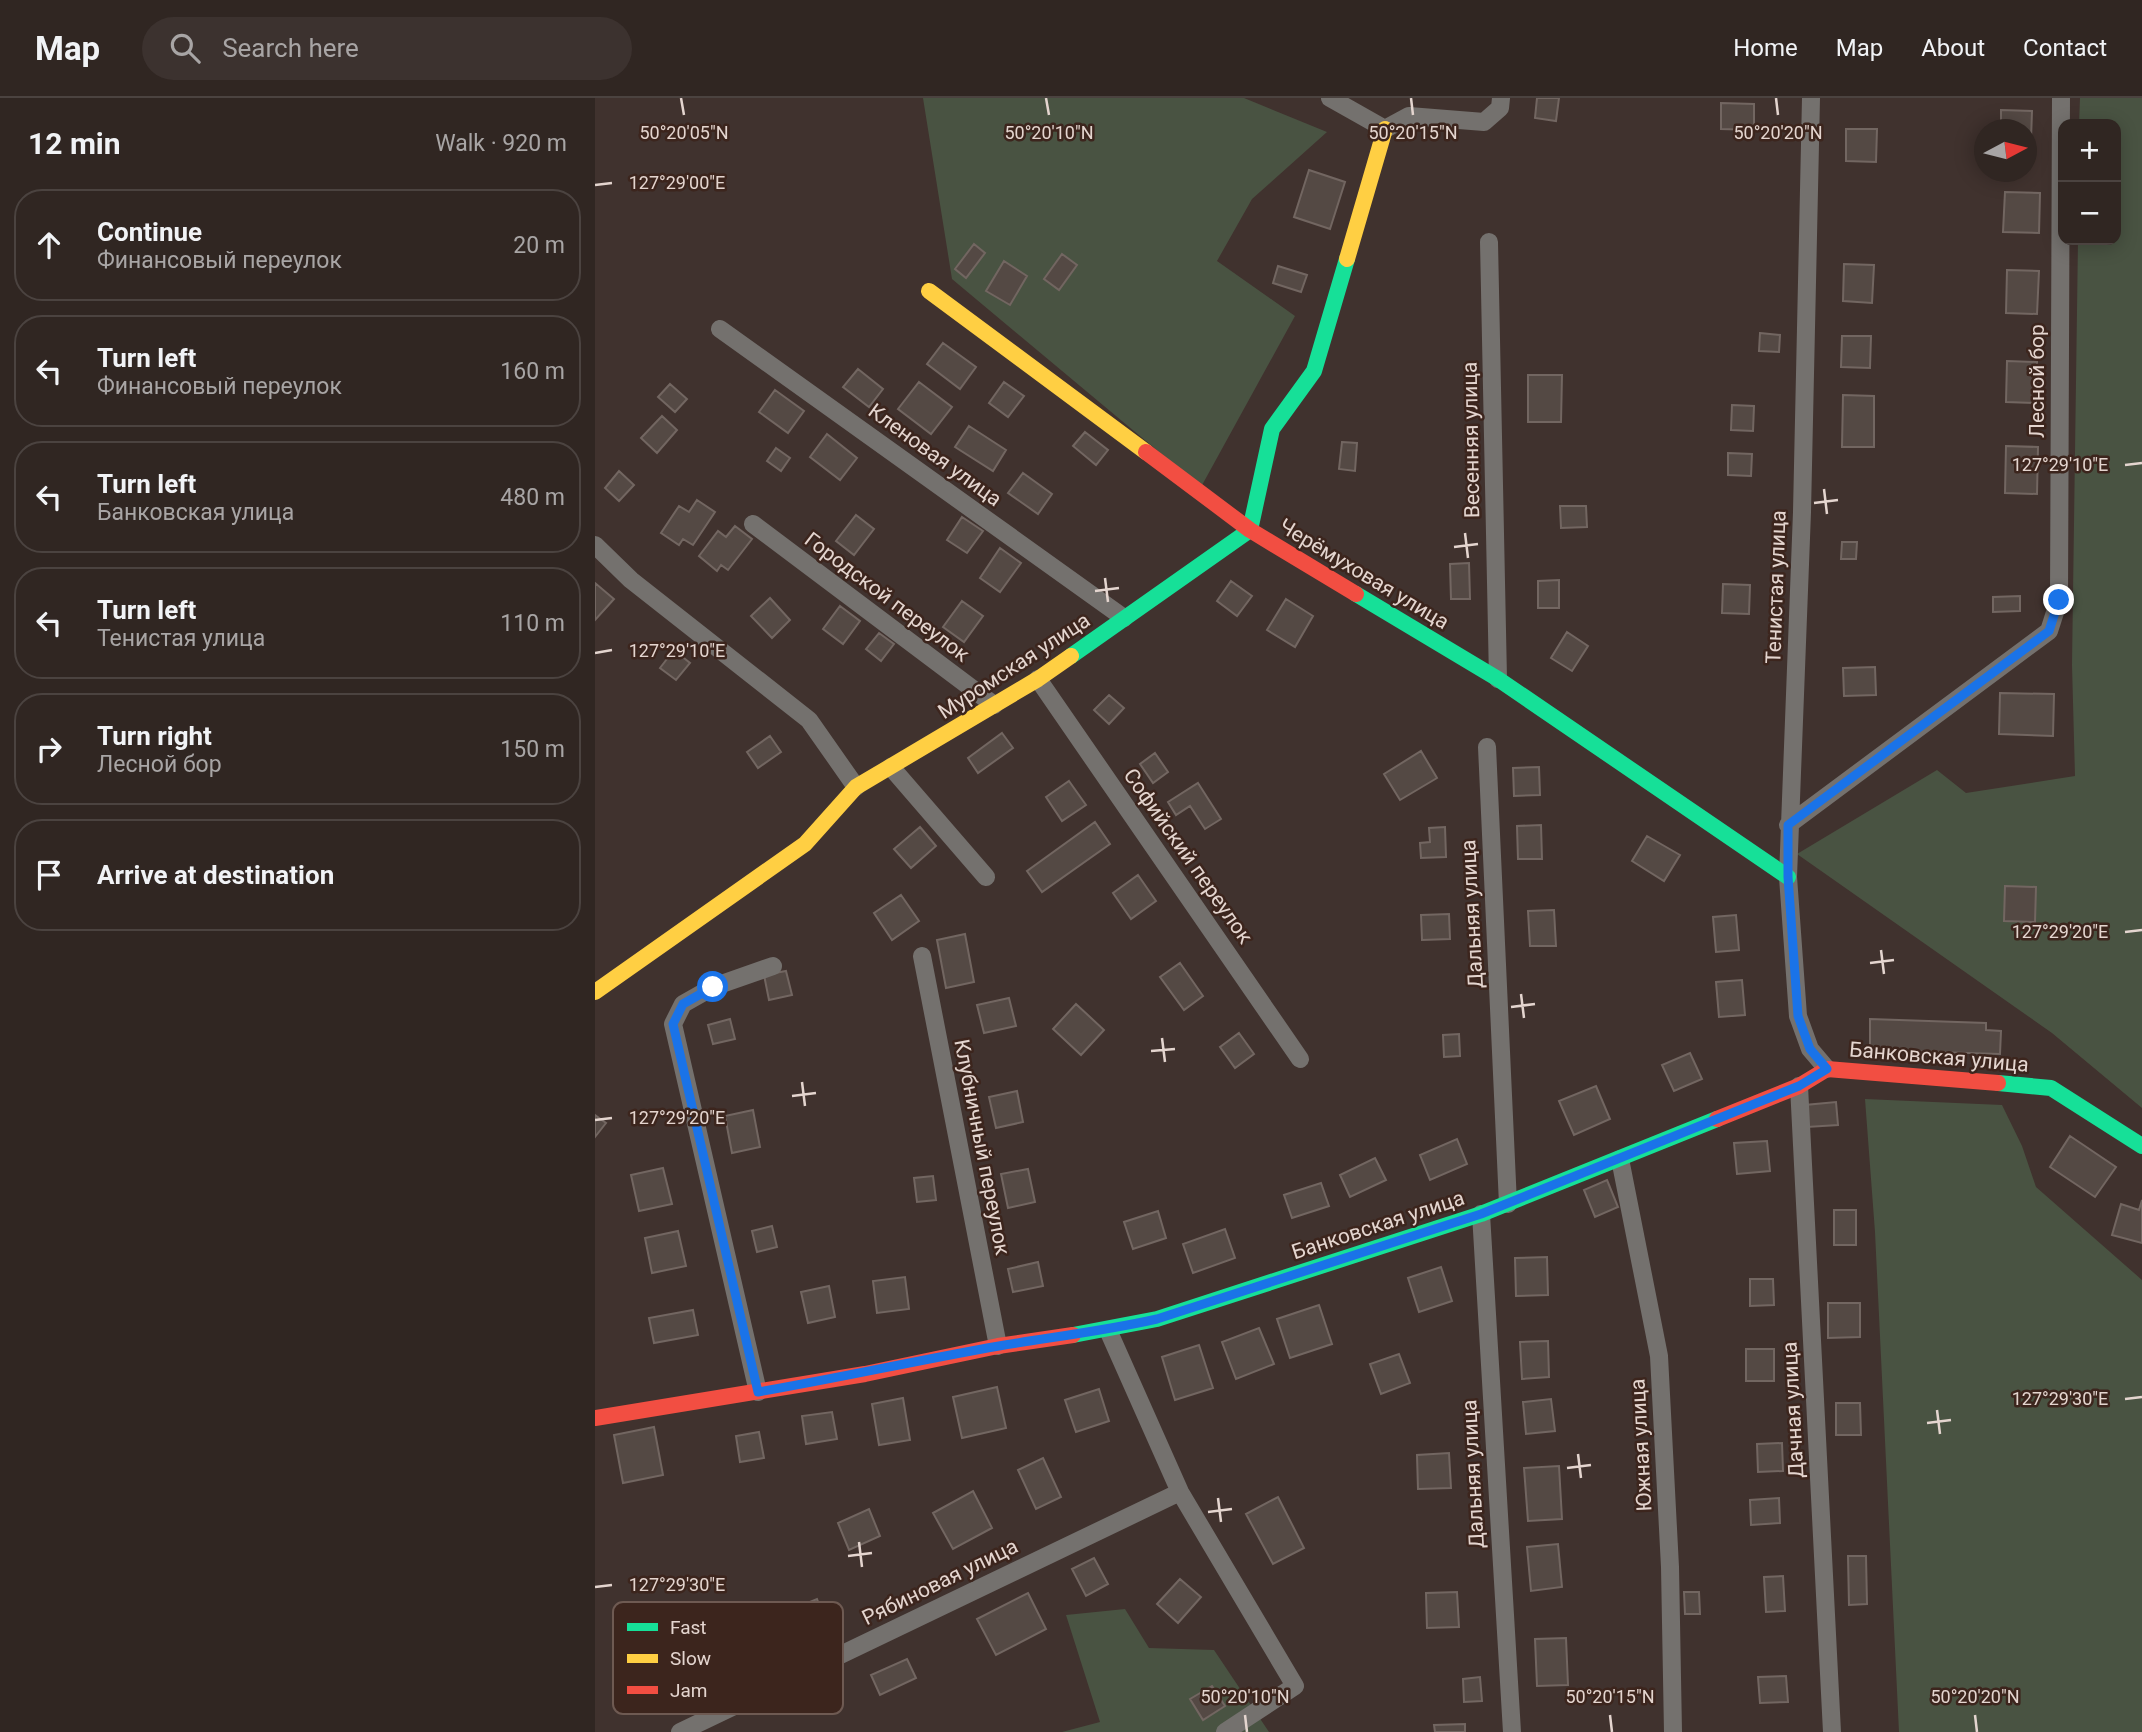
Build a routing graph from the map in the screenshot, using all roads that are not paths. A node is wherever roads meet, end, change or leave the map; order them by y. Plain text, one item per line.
1 (1330, 98) edge
2 (1501, 98) edge
3 (1811, 98) edge
4 (2061, 98) edge
5 (1385, 129) junction
6 (1489, 242) dead end
7 (929, 291) dead end
8 (720, 329) dead end
9 (753, 524) dead end
10 (1250, 530) junction
11 (595, 545) edge
12 (1124, 618) junction
13 (1038, 680) junction
14 (1498, 680) junction
15 (994, 705) junction
16 (1487, 747) dead end
17 (891, 767) junction
18 (856, 787) junction
19 (1788, 825) junction
20 (986, 877) dead end
21 (1788, 877) junction
22 (922, 956) dead end
23 (773, 966) dead end
24 (595, 992) edge
25 (1300, 1059) dead end
26 (1827, 1069) junction
27 (1799, 1086) junction
28 (2142, 1146) edge
29 (1620, 1158) junction
30 (1508, 1204) junction
31 (1481, 1214) junction
32 (1108, 1330) junction
33 (998, 1346) junction
34 (758, 1392) junction
35 (595, 1418) edge
36 (1181, 1492) junction
37 (843, 1654) edge
38 (718, 1714) edge
39 (680, 1732) edge
40 (1225, 1732) edge
41 (1512, 1732) edge
42 (1673, 1732) edge
43 (1832, 1732) edge

1 - 5 street
2 - 5 street
3 - 19 street, Тенистая улица
4 - 19 street, Лесной бор
5 - 10 street
6 - 14 street, Весенняя улица
7 - 10 street, Черёмуховая улица
8 - 12 street, Кленовая улица
9 - 15 street, Городской переулок
10 - 12 street, Муромская улица
10 - 14 street, Черёмуховая улица
11 - 18 street
12 - 13 street, Муромская улица
13 - 15 street, Муромская улица
13 - 25 street, Софийский переулок
14 - 21 street, Черёмуховая улица
15 - 17 street, Муромская улица
16 - 30 street, Дальняя улица
17 - 18 street, Муромская улица
17 - 20 street
18 - 24 street, Муромская улица
19 - 21 street, Тенистая улица
21 - 26 street, Тенистая улица
22 - 33 street, Клубничный переулок
23 - 34 street
26 - 27 street, Банковская улица
26 - 28 street, Банковская улица
27 - 29 street, Банковская улица
27 - 43 street, Дачная улица
29 - 30 street, Банковская улица
29 - 42 street, Южная улица
30 - 31 street, Банковская улица
31 - 32 street, Банковская улица
31 - 41 street, Дальняя улица
32 - 33 street, Банковская улица
32 - 36 street
33 - 34 street, Банковская улица
34 - 35 street, Банковская улица
36 - 37 street, Рябиновая улица
36 - 40 street
38 - 39 street, Рябиновая улица

